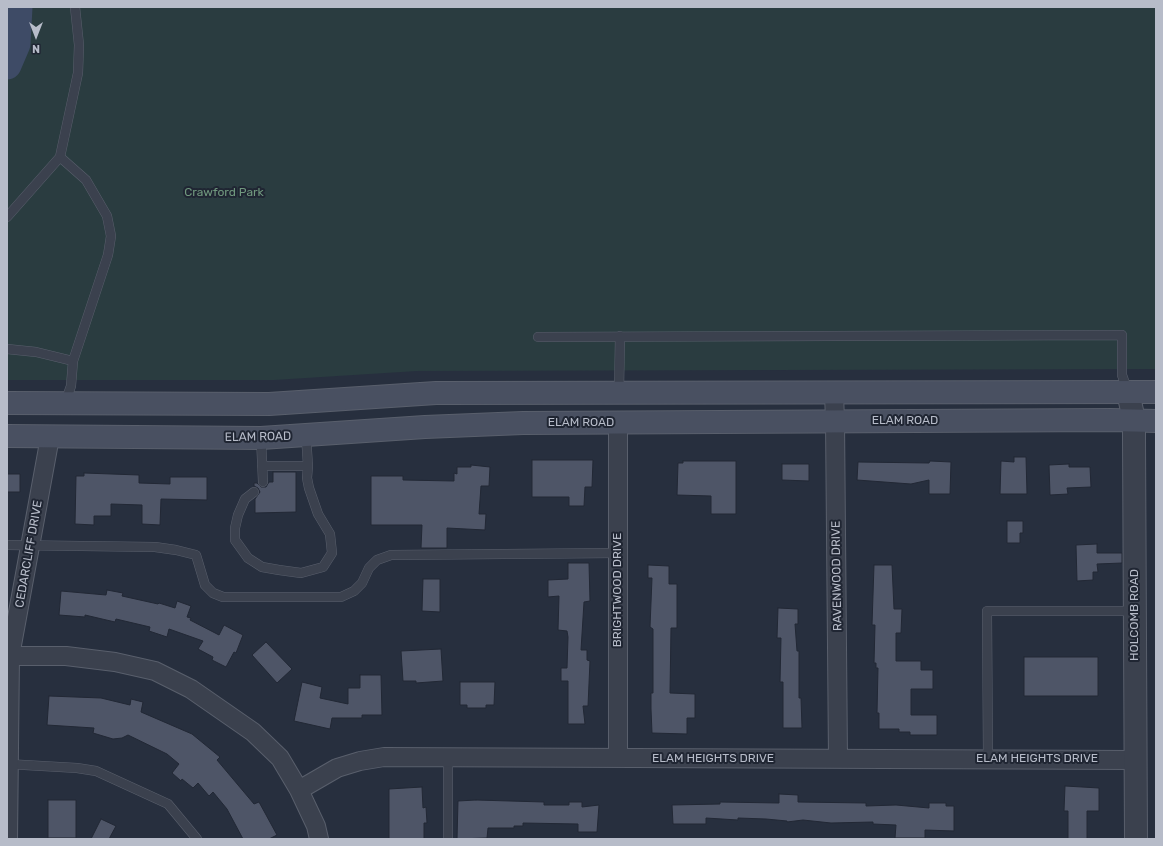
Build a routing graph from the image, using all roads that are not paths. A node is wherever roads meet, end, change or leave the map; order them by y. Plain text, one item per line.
1 (75, 7) edge
2 (60, 157) junction
3 (7, 218) edge
4 (620, 336) junction
5 (538, 337) dead end
6 (7, 348) edge
7 (73, 361) junction
8 (619, 392) junction
9 (1128, 392) junction
10 (1156, 392) edge
11 (834, 393) junction
12 (7, 403) edge
13 (64, 404) junction
14 (1134, 420) junction
15 (835, 421) junction
16 (1156, 421) edge
17 (618, 423) junction
18 (306, 435) junction
19 (7, 436) edge
20 (50, 437) junction
21 (261, 438) junction
22 (262, 466) junction
23 (308, 466) junction
24 (263, 482) dead end
25 (254, 492) dead end
26 (7, 545) edge
27 (31, 546) junction
28 (618, 553) junction
29 (1135, 611) junction
30 (8, 656) edge
31 (448, 757) junction
32 (618, 758) junction
33 (838, 759) junction
34 (988, 759) junction
35 (1135, 760) junction
36 (7, 764) edge
37 (299, 790) junction
38 (8, 839) edge
39 (198, 839) edge
40 (320, 839) edge
41 (448, 839) edge
42 (1136, 839) edge

1 - 2 lane
2 - 3 lane
2 - 7 lane
4 - 5 lane
4 - 8 lane
4 - 9 lane
6 - 7 lane
7 - 13 lane
8 - 11 main road
8 - 13 main road
8 - 17 main road
9 - 10 main road
9 - 11 main road
9 - 14 street, HOLCOMB ROAD
11 - 15 street, RAVENWOOD DRIVE
12 - 13 main road
13 - 20 main road
14 - 15 main road, ELAM ROAD
14 - 16 main road, ELAM ROAD
14 - 29 street, HOLCOMB ROAD
15 - 17 main road, ELAM ROAD
15 - 33 street, RAVENWOOD DRIVE
17 - 18 main road, ELAM ROAD
17 - 28 street, BRIGHTWOOD DRIVE
18 - 21 main road, ELAM ROAD
18 - 23 lane
19 - 20 main road, ELAM ROAD
20 - 21 main road, ELAM ROAD
20 - 27 street, CEDARCLIFF DRIVE
21 - 22 lane
22 - 23 lane
22 - 24 lane
23 - 25 lane
26 - 27 lane
27 - 28 lane
27 - 30 street, CEDARCLIFF DRIVE
28 - 32 street, BRIGHTWOOD DRIVE
29 - 34 lane
29 - 35 street, HOLCOMB ROAD
30 - 36 street, CEDARCLIFF DRIVE
30 - 37 street
31 - 32 street, ELAM HEIGHTS DRIVE
31 - 37 street, ELAM HEIGHTS DRIVE
31 - 41 lane
32 - 33 street, ELAM HEIGHTS DRIVE
33 - 34 street, ELAM HEIGHTS DRIVE
34 - 35 street, ELAM HEIGHTS DRIVE
35 - 42 street, HOLCOMB ROAD
36 - 38 street, CEDARCLIFF DRIVE
36 - 39 lane
37 - 40 street

